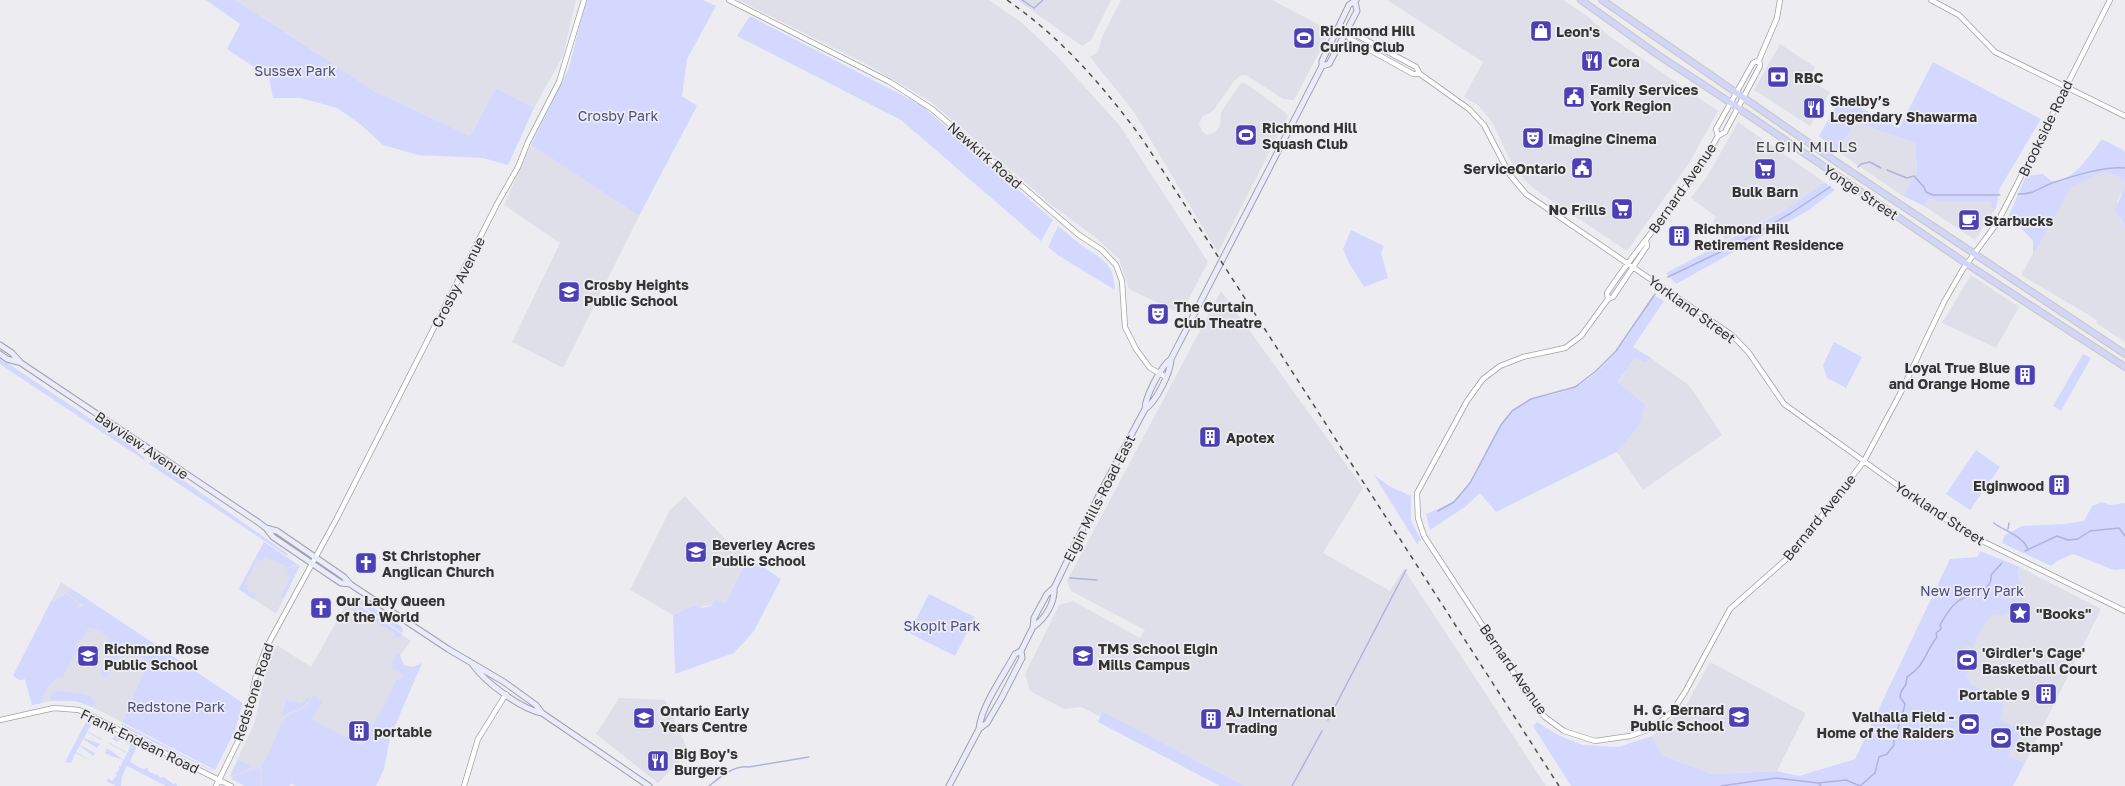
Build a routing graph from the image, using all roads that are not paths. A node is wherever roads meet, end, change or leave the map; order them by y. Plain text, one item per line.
1 (584, 0) edge
2 (729, 0) edge
3 (1580, 0) edge
4 (1602, 0) edge
5 (1780, 0) edge
6 (1931, 0) edge
7 (2110, 0) edge
8 (1355, 1) edge
9 (1337, 29) junction
10 (1346, 33) junction
11 (1759, 60) junction
12 (1322, 66) junction
13 (1420, 74) junction
14 (2065, 87) junction
15 (1737, 93) junction
16 (1744, 97) junction
17 (1731, 103) junction
18 (1738, 108) junction
19 (2125, 116) edge
20 (1718, 136) junction
21 (1646, 240) junction
22 (1975, 253) junction
23 (1628, 264) junction
24 (1967, 264) junction
25 (1632, 267) junction
26 (1608, 298) junction
27 (0, 345) edge
28 (0, 354) edge
29 (2125, 354) edge
30 (1171, 359) junction
31 (18, 362) junction
32 (2125, 367) edge
33 (1160, 372) junction
34 (1166, 377) junction
35 (1145, 409) junction
36 (1864, 461) junction
37 (266, 528) junction
38 (316, 557) junction
39 (312, 564) junction
40 (350, 584) junction
41 (1054, 588) junction
42 (2125, 611) edge
43 (1033, 628) junction
44 (1021, 651) junction
45 (473, 664) junction
46 (506, 694) junction
47 (542, 713) junction
48 (0, 720) edge
49 (980, 729) junction
50 (219, 780) junction
51 (216, 786) edge
52 (231, 786) edge
53 (464, 786) edge
54 (649, 786) edge
55 (949, 786) edge

1 - 38 street, Crosby Avenue
2 - 33 street, Newkirk Road
3 - 17 main road, Yonge Street
4 - 15 main road, Yonge Street
5 - 11 street
6 - 14 street
7 - 14 street, Brookside Road
8 - 9 main road, Elgin Mills Road East
8 - 10 main road, Elgin Mills Road East
9 - 10 street, Yorkland Street
9 - 12 main road, Elgin Mills Road East
10 - 12 main road, Elgin Mills Road East
10 - 13 street, Yorkland Street
10 - 13 street, Yorkland Street
11 - 15 street, Bernard Avenue
11 - 16 street, Bernard Avenue
12 - 30 main road, Elgin Mills Road East
13 - 23 street, Yorkland Street
14 - 19 street
14 - 22 street, Brookside Road
15 - 16 main road, Yonge Street
15 - 17 street, Bernard Avenue
16 - 18 street, Bernard Avenue
16 - 22 main road, Yonge Street
17 - 18 main road, Yonge Street
17 - 20 street, Bernard Avenue
18 - 20 street, Bernard Avenue
18 - 24 main road, Yonge Street
20 - 21 street, Bernard Avenue
21 - 23 street, Bernard Avenue
21 - 25 street, Bernard Avenue
22 - 24 street, Brookside Road
22 - 29 main road, Yonge Street
23 - 25 street, Yorkland Street
23 - 26 street, Bernard Avenue
24 - 32 main road, Yonge Street
24 - 36 street, Bernard Avenue
25 - 26 street, Bernard Avenue
25 - 36 street, Yorkland Street
26 - 36 street, Bernard Avenue
27 - 31 main road, Bayview Avenue
28 - 31 main road, Bayview Avenue
30 - 33 main road, Elgin Mills Road East
30 - 34 main road, Elgin Mills Road East
31 - 37 main road, Bayview Avenue
33 - 34 street, Newkirk Road
33 - 35 main road, Elgin Mills Road East
34 - 35 main road, Elgin Mills Road East
35 - 41 main road, Elgin Mills Road East
36 - 42 street, Yorkland Street
37 - 38 main road, Bayview Avenue
37 - 39 main road, Bayview Avenue
38 - 39 street, Redstone Road
38 - 40 main road, Bayview Avenue
39 - 40 main road, Bayview Avenue
39 - 50 street, Redstone Road
40 - 45 main road, Bayview Avenue
41 - 43 main road, Elgin Mills Road East
41 - 43 main road, Elgin Mills Road East
43 - 44 main road, Elgin Mills Road East
44 - 49 main road, Elgin Mills Road East
44 - 49 main road, Elgin Mills Road East
45 - 46 main road, Bayview Avenue
45 - 47 main road, Bayview Avenue
46 - 47 main road, Bayview Avenue
46 - 53 street
47 - 54 main road, Bayview Avenue
48 - 50 street, Frank Endean Road
49 - 55 main road, Elgin Mills Road East
50 - 51 street, Redstone Road
50 - 52 street, Frank Endean Road

